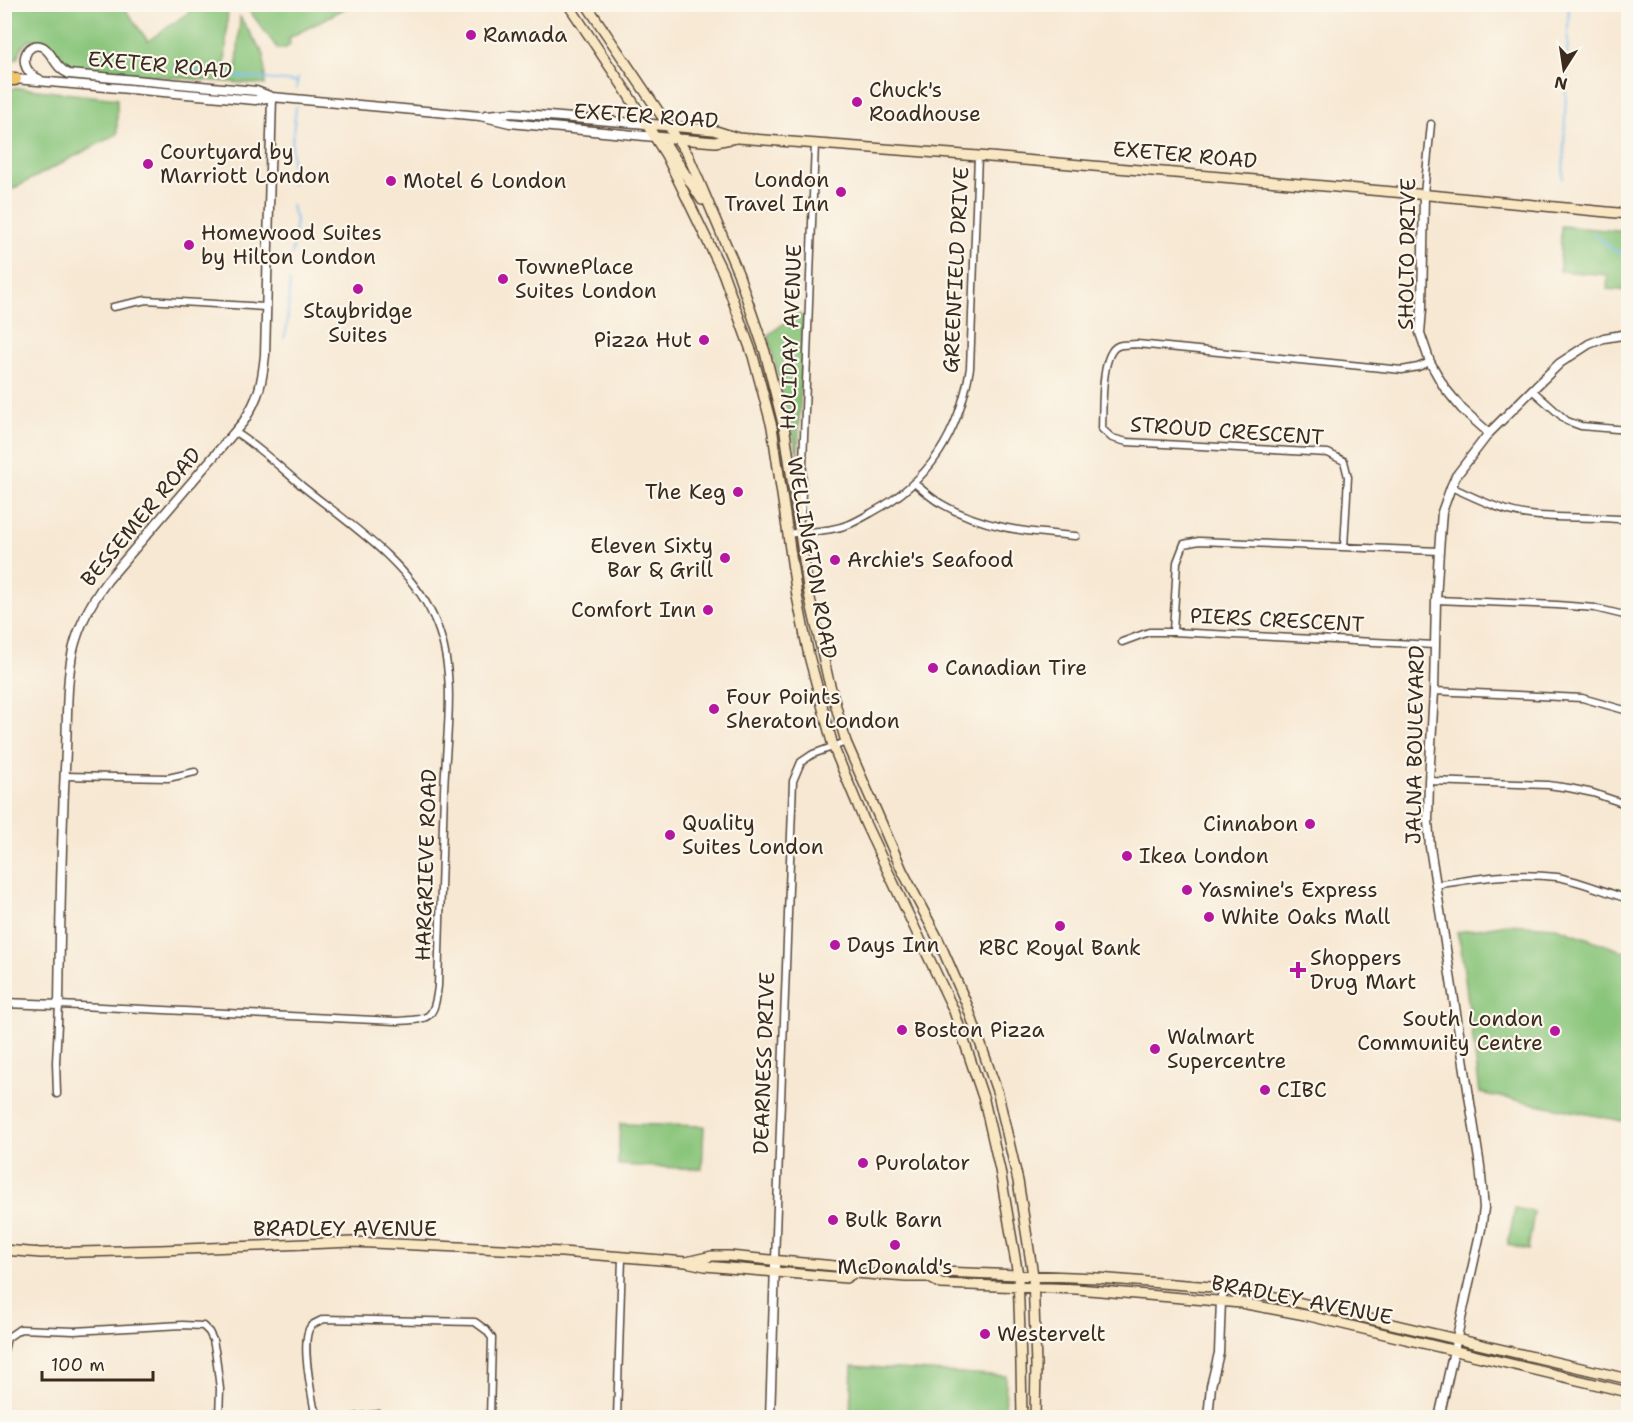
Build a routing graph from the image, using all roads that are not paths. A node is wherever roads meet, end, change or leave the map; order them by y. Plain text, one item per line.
1 (568, 4) edge
2 (586, 4) edge
3 (10, 79) edge
4 (44, 81) junction
5 (272, 98) junction
6 (480, 116) junction
7 (647, 124) junction
8 (1431, 124) dead end
9 (669, 127) junction
10 (657, 137) junction
11 (738, 138) junction
12 (677, 139) junction
13 (815, 143) junction
14 (978, 156) junction
15 (1424, 194) junction
16 (1629, 214) edge
17 (718, 224) junction
18 (113, 307) dead end
19 (266, 307) junction
20 (1629, 334) edge
21 (1430, 362) junction
22 (1532, 390) junction
23 (1629, 430) edge
24 (235, 432) junction
25 (1489, 433) junction
26 (914, 483) junction
27 (1451, 487) junction
28 (1629, 520) edge
29 (800, 533) junction
30 (788, 534) junction
31 (1076, 536) dead end
32 (1344, 547) junction
33 (1439, 551) junction
34 (1436, 600) junction
35 (1629, 616) edge
36 (1173, 632) junction
37 (1122, 642) dead end
38 (1435, 645) junction
39 (1434, 691) junction
40 (1629, 711) edge
41 (846, 742) junction
42 (832, 746) junction
43 (195, 772) dead end
44 (64, 776) junction
45 (1429, 781) junction
46 (1629, 805) edge
47 (1436, 885) junction
48 (1629, 899) edge
49 (4, 1003) edge
50 (59, 1005) junction
51 (970, 1012) junction
52 (956, 1018) junction
53 (57, 1094) dead end
54 (4, 1250) edge
55 (622, 1257) junction
56 (775, 1260) junction
57 (686, 1262) junction
58 (775, 1272) junction
59 (854, 1273) junction
60 (1018, 1275) junction
61 (1033, 1275) junction
62 (928, 1277) junction
63 (1019, 1288) junction
64 (1034, 1288) junction
65 (1224, 1288) junction
66 (1221, 1300) junction
67 (1456, 1339) junction
68 (1453, 1350) junction
69 (4, 1351) edge
70 (1629, 1379) edge
71 (1629, 1392) edge
72 (4, 1407) edge
73 (36, 1418) edge
74 (219, 1418) edge
75 (325, 1418) edge
76 (348, 1418) edge
77 (389, 1418) edge
78 (490, 1418) edge
79 (617, 1418) edge
80 (770, 1418) edge
81 (1022, 1418) edge
82 (1035, 1418) edge
83 (1208, 1418) edge
84 (1439, 1418) edge

1 - 7 main road, WELLINGTON ROAD
2 - 9 main road, WELLINGTON ROAD
3 - 4 street, EXETER ROAD
4 - 5 street, EXETER ROAD
4 - 5 street, EXETER ROAD
5 - 6 street, EXETER ROAD
5 - 19 street, BESSEMER ROAD
6 - 7 street, EXETER ROAD
6 - 10 street, EXETER ROAD
7 - 9 main road, EXETER ROAD
7 - 10 main road, WELLINGTON ROAD
8 - 15 street, SHOLTO DRIVE
9 - 11 main road, EXETER ROAD
9 - 12 main road, WELLINGTON ROAD
10 - 12 main road, EXETER ROAD
10 - 17 main road
10 - 30 main road, WELLINGTON ROAD
11 - 12 main road, EXETER ROAD
11 - 13 main road, EXETER ROAD
12 - 17 main road, WELLINGTON ROAD
13 - 14 main road, EXETER ROAD
13 - 29 street, HOLIDAY AVENUE
14 - 15 main road, EXETER ROAD
14 - 26 street, GREENFIELD DRIVE
15 - 16 main road, EXETER ROAD
15 - 21 street, SHOLTO DRIVE
17 - 29 main road, WELLINGTON ROAD
18 - 19 street
19 - 24 street, BESSEMER ROAD
20 - 22 street, JALNA BOULEVARD
21 - 25 street, SHOLTO DRIVE
21 - 32 street, STROUD CRESCENT
22 - 23 street
22 - 25 street, JALNA BOULEVARD
24 - 44 street, BESSEMER ROAD
24 - 50 street, HARGRIEVE ROAD
25 - 27 street, JALNA BOULEVARD
26 - 29 street, GREENFIELD DRIVE
26 - 31 street
27 - 28 street
27 - 33 street, JALNA BOULEVARD
29 - 30 street, GREENFIELD DRIVE
29 - 41 main road, WELLINGTON ROAD
30 - 42 main road, WELLINGTON ROAD
32 - 33 street, PIERS CRESCENT
32 - 36 street, PIERS CRESCENT
33 - 34 street, JALNA BOULEVARD
34 - 35 street
34 - 38 street, JALNA BOULEVARD
36 - 37 street
36 - 38 street, PIERS CRESCENT
38 - 39 street, JALNA BOULEVARD
39 - 40 street
39 - 45 street, JALNA BOULEVARD
41 - 42 street, DEARNESS DRIVE
41 - 51 main road, WELLINGTON ROAD
42 - 52 main road, WELLINGTON ROAD
42 - 56 street, DEARNESS DRIVE
43 - 44 street
44 - 50 street, BESSEMER ROAD
45 - 46 street
45 - 47 street, JALNA BOULEVARD
47 - 48 street
47 - 67 street, JALNA BOULEVARD
49 - 50 street
50 - 53 street
51 - 52 main road
51 - 61 main road, WELLINGTON ROAD
52 - 60 main road, WELLINGTON ROAD
54 - 55 main road, BRADLEY AVENUE
55 - 57 main road, BRADLEY AVENUE
55 - 79 street
56 - 57 main road, BRADLEY AVENUE
56 - 58 street, DEARNESS DRIVE
56 - 59 main road, BRADLEY AVENUE
57 - 58 main road, BRADLEY AVENUE
58 - 59 main road, BRADLEY AVENUE
58 - 80 street, DEARNESS DRIVE
59 - 62 main road, BRADLEY AVENUE
60 - 61 main road, BRADLEY AVENUE
60 - 62 main road, BRADLEY AVENUE
60 - 63 main road, WELLINGTON ROAD
61 - 64 main road, WELLINGTON ROAD
61 - 65 main road, BRADLEY AVENUE
62 - 63 main road, BRADLEY AVENUE
63 - 64 main road, BRADLEY AVENUE
63 - 81 main road, WELLINGTON ROAD
64 - 66 main road, BRADLEY AVENUE
64 - 82 main road, WELLINGTON ROAD
65 - 66 street
65 - 67 main road, BRADLEY AVENUE
66 - 68 main road, BRADLEY AVENUE
66 - 83 street
67 - 68 street, JALNA BOULEVARD
67 - 70 main road, BRADLEY AVENUE
68 - 71 main road, BRADLEY AVENUE
68 - 84 street, JALNA BOULEVARD
69 - 74 street
72 - 73 street
75 - 78 street
76 - 77 street

